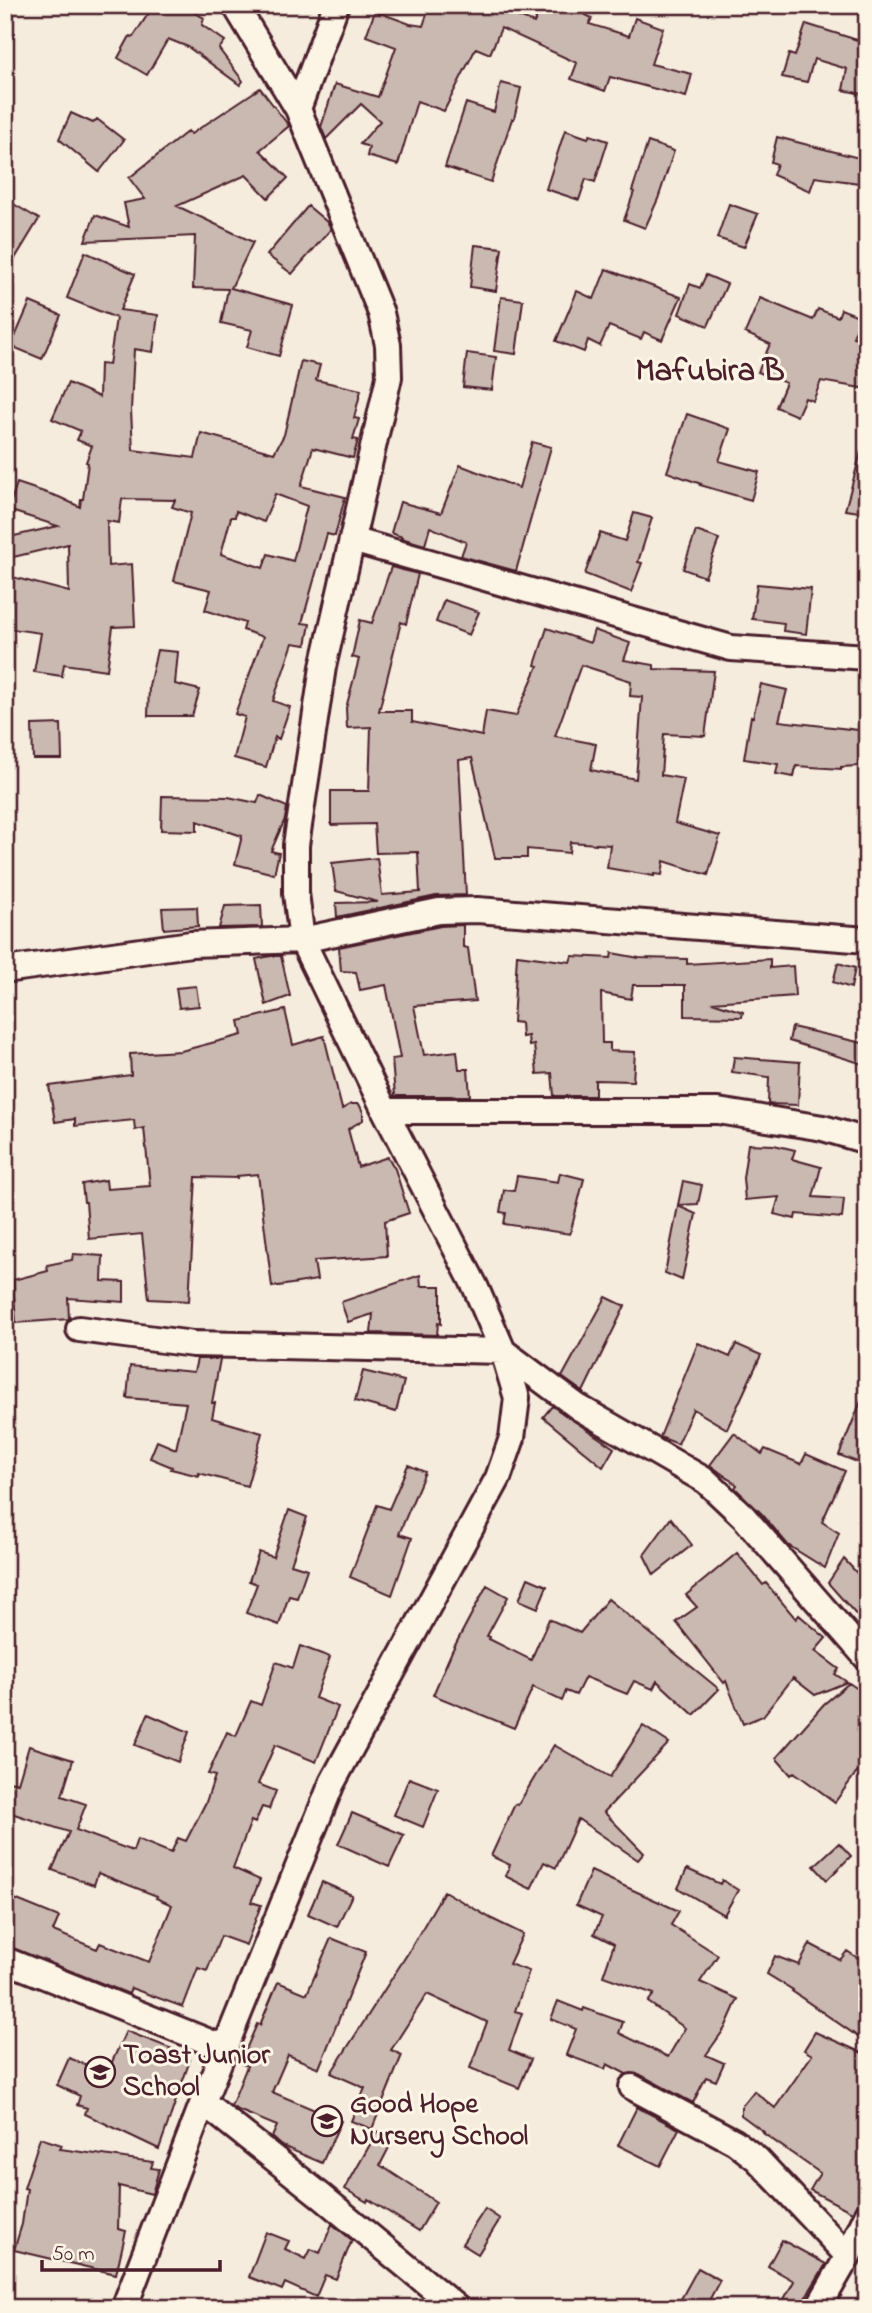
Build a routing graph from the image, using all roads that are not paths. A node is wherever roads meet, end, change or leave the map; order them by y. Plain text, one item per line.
1 (235, 5) edge
2 (336, 5) edge
3 (298, 109) junction
4 (352, 540) junction
5 (867, 657) edge
6 (302, 940) junction
7 (867, 940) edge
8 (5, 970) edge
9 (385, 1111) junction
10 (867, 1141) edge
11 (79, 1329) dead end
12 (503, 1351) junction
13 (867, 1658) edge
14 (5, 1960) edge
15 (225, 2048) junction
16 (632, 2087) dead end
17 (203, 2102) junction
18 (867, 2215) edge
19 (848, 2256) junction
20 (124, 2308) edge
21 (457, 2308) edge
22 (818, 2308) edge

1 - 3 street
2 - 3 street
3 - 4 street
4 - 5 street
4 - 6 street
6 - 7 street
6 - 8 street
6 - 9 street
9 - 10 street
9 - 12 street
11 - 12 street
12 - 13 street
12 - 15 street
14 - 15 street
15 - 17 street
16 - 19 street
17 - 20 street
17 - 21 street
18 - 19 street
19 - 22 street

